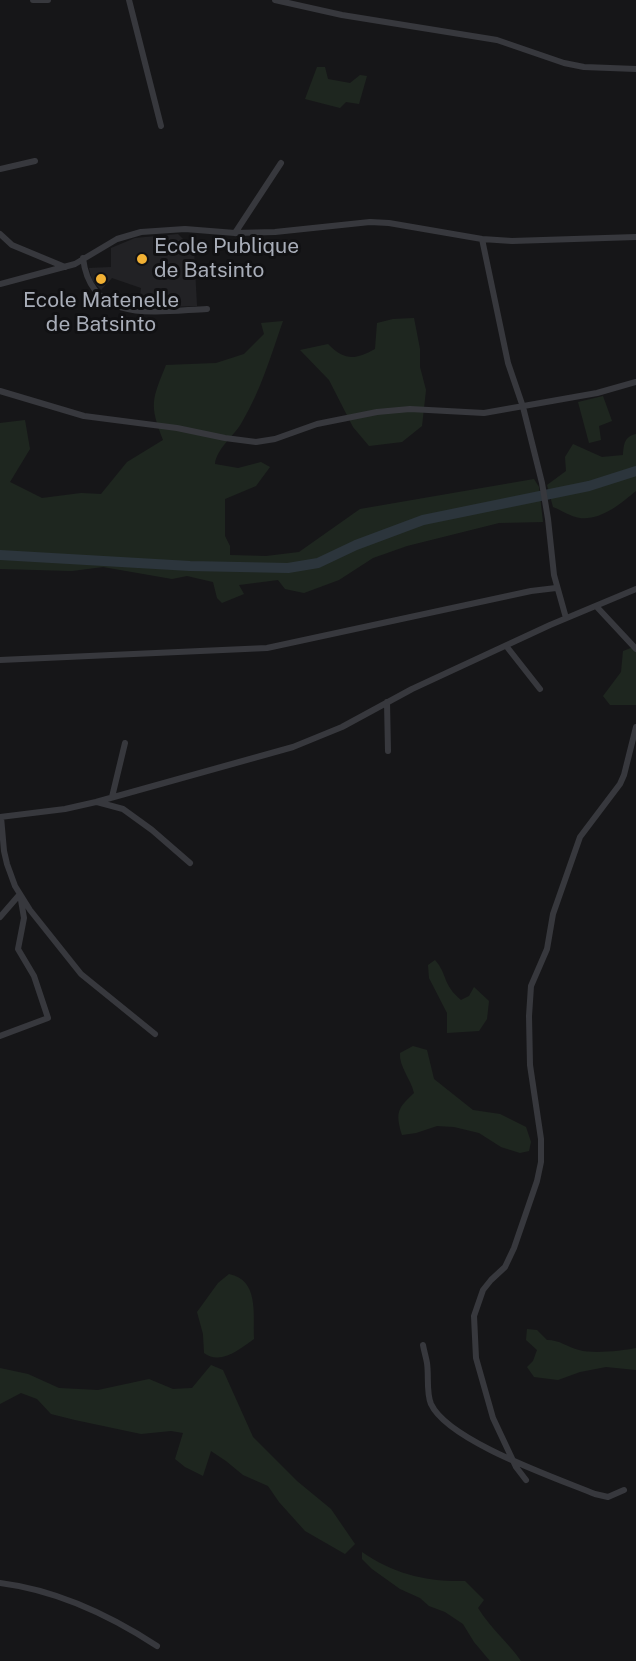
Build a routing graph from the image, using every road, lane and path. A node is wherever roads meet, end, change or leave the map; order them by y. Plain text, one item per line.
1 (33, 0) edge
2 (48, 0) edge
3 (129, 0) edge
4 (275, 0) edge
5 (636, 69) edge
6 (161, 126) dead end
7 (35, 161) dead end
8 (281, 163) dead end
9 (0, 169) edge
10 (235, 233) junction
11 (0, 234) edge
12 (636, 237) edge
13 (482, 239) junction
14 (83, 258) junction
15 (65, 267) junction
16 (0, 284) edge
17 (207, 309) dead end
18 (636, 382) edge
19 (0, 391) edge
20 (522, 407) junction
21 (556, 588) junction
22 (636, 589) edge
23 (596, 606) junction
24 (567, 618) junction
25 (507, 647) junction
26 (636, 649) edge
27 (0, 660) edge
28 (540, 689) dead end
29 (387, 702) junction
30 (636, 727) edge
31 (125, 743) dead end
32 (388, 751) dead end
33 (112, 797) junction
34 (96, 802) junction
35 (1, 817) edge
36 (190, 863) dead end
37 (20, 894) junction
38 (0, 917) edge
39 (155, 1034) dead end
40 (0, 1036) edge
41 (423, 1345) dead end
42 (512, 1459) junction
43 (526, 1480) dead end
44 (624, 1490) dead end
45 (0, 1583) edge
46 (158, 1646) dead end

1 - 2 street
3 - 6 street
4 - 5 street
7 - 9 street
8 - 10 street
10 - 13 street
10 - 14 street
11 - 15 street
12 - 13 street
13 - 20 street
14 - 15 street
14 - 17 street
15 - 16 street
18 - 20 street
19 - 20 street
20 - 21 street
21 - 24 street
21 - 27 street
22 - 23 street
23 - 24 street
23 - 26 street
24 - 25 street
25 - 28 street
25 - 29 street
29 - 32 street
29 - 33 street
30 - 42 street
31 - 33 street
33 - 34 street
34 - 35 street
34 - 36 street
35 - 37 street
37 - 38 street
37 - 39 street
37 - 40 street
41 - 42 street
42 - 43 street
42 - 44 street
45 - 46 street

